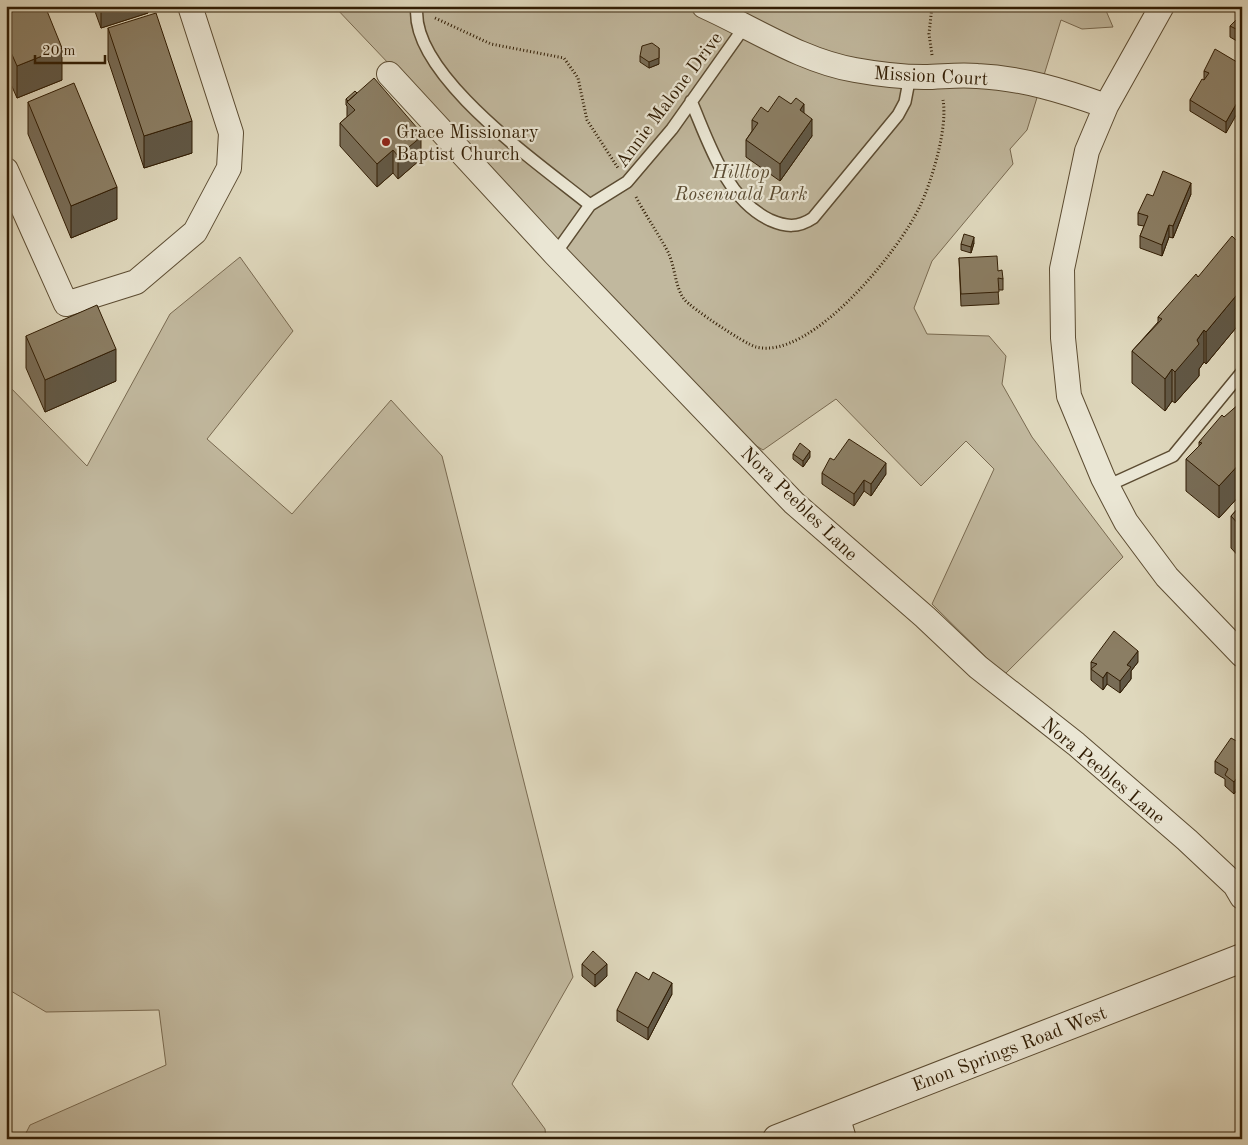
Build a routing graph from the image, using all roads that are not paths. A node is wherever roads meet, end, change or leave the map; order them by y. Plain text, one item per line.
1 (190, 6) edge
2 (417, 6) edge
3 (704, 6) edge
4 (1162, 6) edge
5 (745, 26) junction
6 (389, 74) dead end
7 (910, 76) junction
8 (691, 101) junction
9 (1106, 106) junction
10 (6, 170) edge
11 (590, 206) junction
12 (556, 254) junction
13 (1242, 372) edge
14 (1107, 486) junction
15 (1242, 655) edge
16 (1242, 897) edge
17 (1242, 958) edge
18 (841, 1127) edge
19 (777, 1139) edge

1 - 10 street
2 - 11 lane
3 - 5 street, Mission Court
4 - 9 street
5 - 7 street, Mission Court
5 - 8 lane, Annie Malone Drive
6 - 12 street, Nora Peebles Lane
7 - 8 lane
7 - 9 street, Mission Court
8 - 11 lane, Annie Malone Drive
9 - 14 street
11 - 12 lane, Annie Malone Drive
12 - 16 street, Nora Peebles Lane
13 - 14 lane
14 - 15 street
17 - 18 street, Enon Springs Road West
18 - 19 street, Enon Springs Road West

